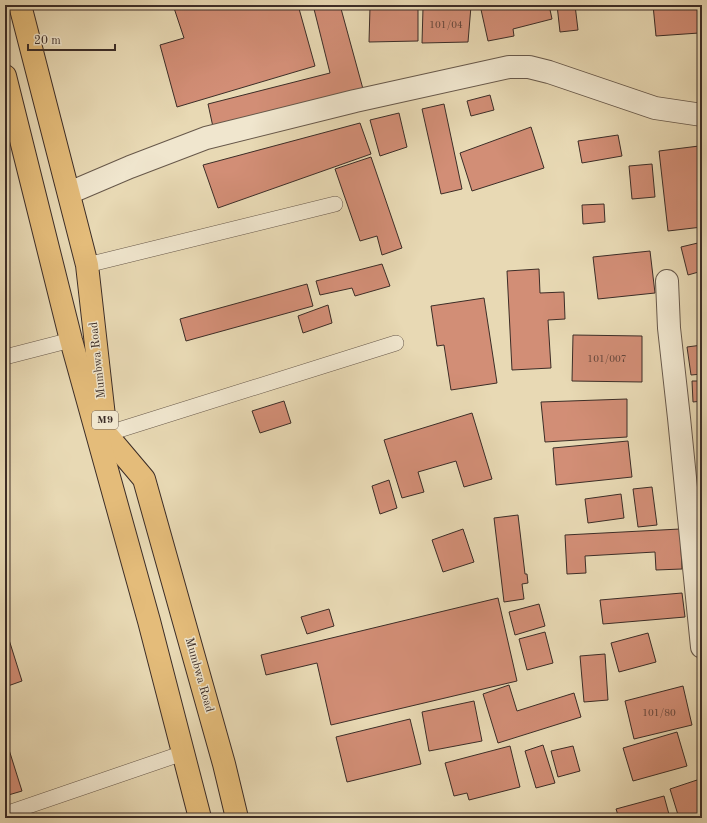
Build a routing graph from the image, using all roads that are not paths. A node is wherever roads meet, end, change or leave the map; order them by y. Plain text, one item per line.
1 (20, 5) edge
2 (5, 76) edge
3 (702, 115) edge
4 (69, 193) junction
5 (335, 204) dead end
6 (87, 264) junction
7 (667, 281) dead end
8 (71, 340) junction
9 (396, 342) dead end
10 (5, 357) edge
11 (106, 434) junction
12 (702, 647) edge
13 (183, 753) junction
14 (5, 814) edge
15 (199, 818) edge
16 (237, 818) edge

1 - 4 main road, Mumbwa Road / M9
2 - 8 main road, Mumbwa Road / M9
3 - 4 street
4 - 6 main road, Mumbwa Road / M9
5 - 6 lane
6 - 11 main road, Mumbwa Road / M9
7 - 12 street
8 - 10 lane
8 - 13 main road, Mumbwa Road / M9
9 - 11 lane
11 - 16 main road, Mumbwa Road / M9
13 - 14 lane
13 - 15 main road, Mumbwa Road / M9

